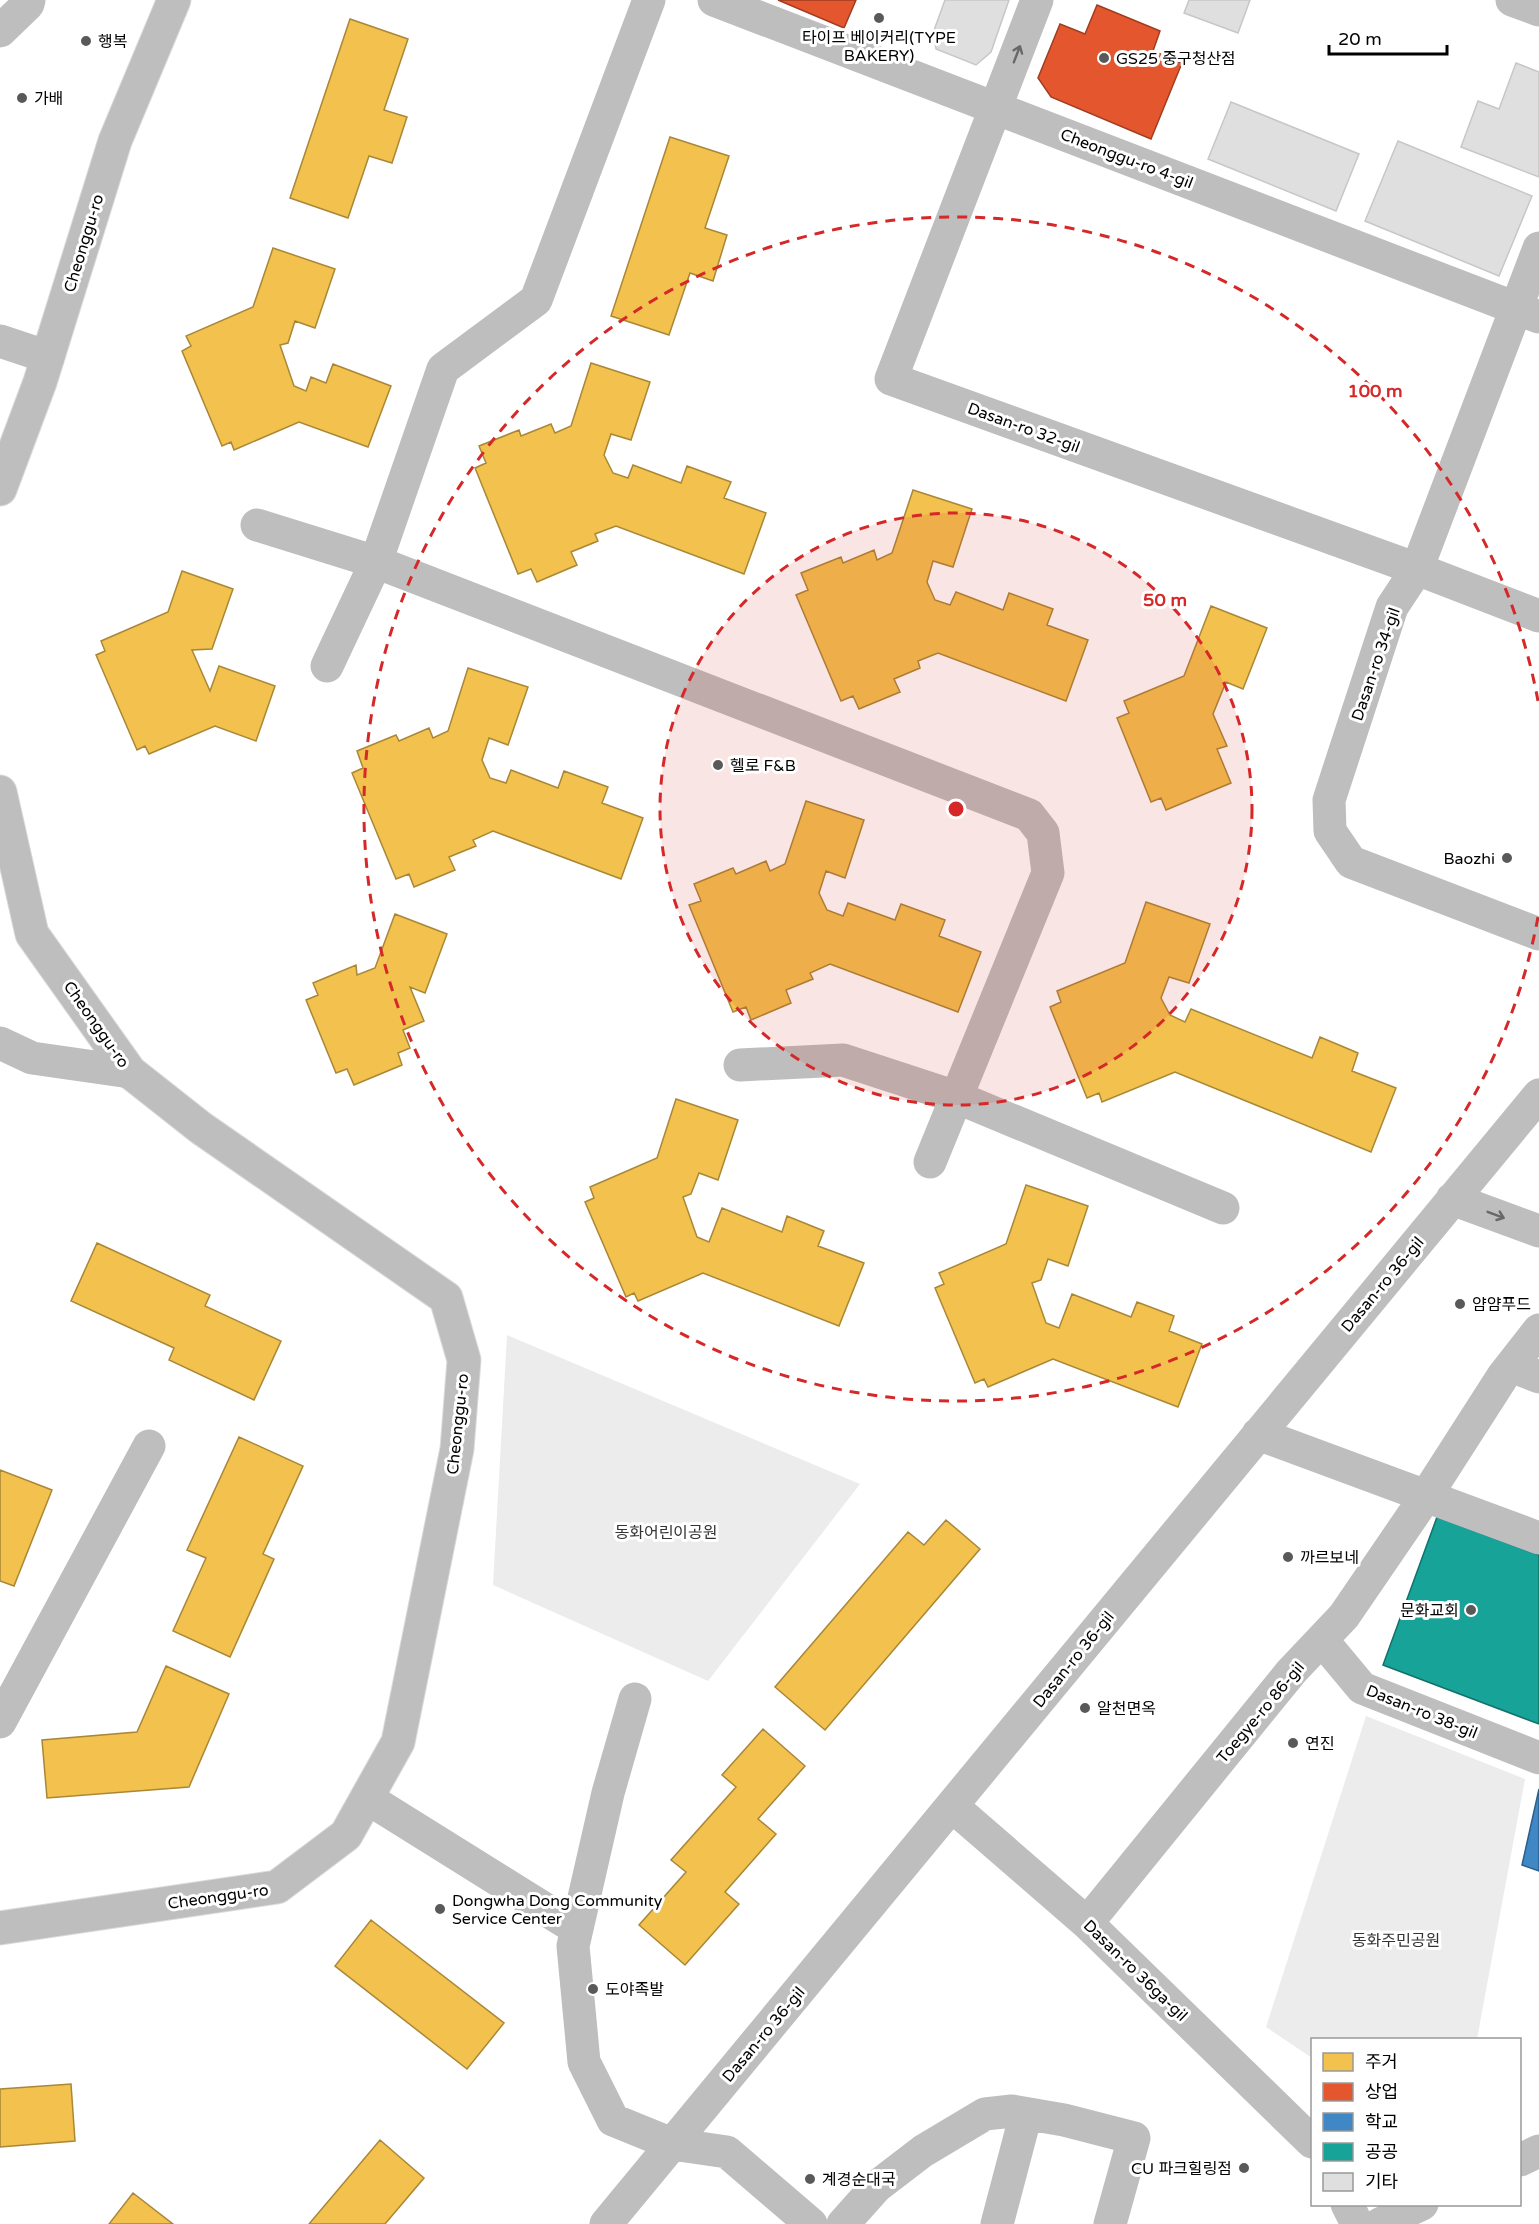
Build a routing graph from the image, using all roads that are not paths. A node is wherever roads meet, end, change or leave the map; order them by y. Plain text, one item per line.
1 (29, 0) edge
2 (174, 0) edge
3 (649, 0) edge
4 (714, 0) edge
5 (1037, 0) edge
6 (1512, 0) edge
7 (1539, 10) edge
8 (0, 31) edge
9 (996, 108) junction
10 (1539, 248) edge
11 (1527, 312) edge
12 (0, 341) edge
13 (48, 357) junction
14 (0, 489) edge
15 (257, 525) dead end
16 (376, 562) junction
17 (1417, 569) junction
18 (1539, 616) edge
19 (327, 666) dead end
20 (0, 792) edge
21 (1539, 934) edge
22 (0, 1043) edge
23 (740, 1065) dead end
24 (130, 1072) junction
25 (1539, 1095) edge
26 (956, 1097) junction
27 (930, 1162) dead end
28 (1452, 1199) junction
29 (1223, 1208) dead end
30 (1539, 1231) edge
31 (1539, 1330) edge
32 (1525, 1371) edge
33 (1258, 1434) junction
34 (149, 1446) dead end
35 (1426, 1496) junction
36 (1539, 1538) edge
37 (1322, 1640) junction
38 (635, 1699) dead end
39 (0, 1722) edge
40 (1539, 1758) edge
41 (367, 1798) junction
42 (952, 1806) junction
43 (1087, 1923) junction
44 (0, 1928) edge
45 (577, 1929) junction
46 (1026, 2114) junction
47 (1311, 2141) edge
48 (672, 2144) junction
49 (1539, 2151) edge
50 (1521, 2160) edge
51 (1348, 2206) edge
52 (1420, 2206) edge
53 (606, 2224) edge
54 (811, 2224) edge
55 (843, 2224) edge
56 (997, 2224) edge
57 (1110, 2224) edge
58 (1357, 2224) edge
59 (1380, 2224) edge

1 - 8 street
2 - 13 street, Cheonggu-ro
3 - 16 street
4 - 9 street, Cheonggu-ro 4-gil
9 -> 5 street, Dasan-ro 32-gil
6 - 7 street
9 - 11 street, Cheonggu-ro 4-gil
9 - 17 street, Dasan-ro 32-gil
10 - 11 street, Dasan-ro 34-gil
11 - 17 street, Dasan-ro 34-gil
12 - 13 street
13 - 14 street, Cheonggu-ro
15 - 16 street
16 - 19 street
16 - 26 street
17 - 18 street, Dasan-ro 32-gil
17 - 21 street, Dasan-ro 34-gil
20 - 24 street, Cheonggu-ro
22 - 24 street
23 - 26 street
24 - 41 street, Cheonggu-ro
25 - 28 street, Dasan-ro 36-gil
26 - 27 street
26 - 29 street
28 -> 30 street
28 - 33 street, Dasan-ro 36-gil
31 - 32 street, Toegye-ro 86-gil
32 - 35 street, Toegye-ro 86-gil
33 - 35 street
33 - 42 street, Dasan-ro 36-gil
34 - 39 street
35 - 36 street
35 - 37 street, Toegye-ro 86-gil
37 - 40 street, Dasan-ro 38-gil
37 - 43 street, Toegye-ro 86-gil
38 - 45 street
41 - 44 street, Cheonggu-ro
41 - 45 street
42 - 43 street, Dasan-ro 36ga-gil
42 - 48 street, Dasan-ro 36-gil
43 - 47 street, Dasan-ro 36ga-gil
45 - 48 street
46 - 55 street
46 - 56 street
46 - 57 street
48 - 53 street, Dasan-ro 36-gil
48 - 54 street
49 - 50 street
51 - 58 street
52 - 59 street

